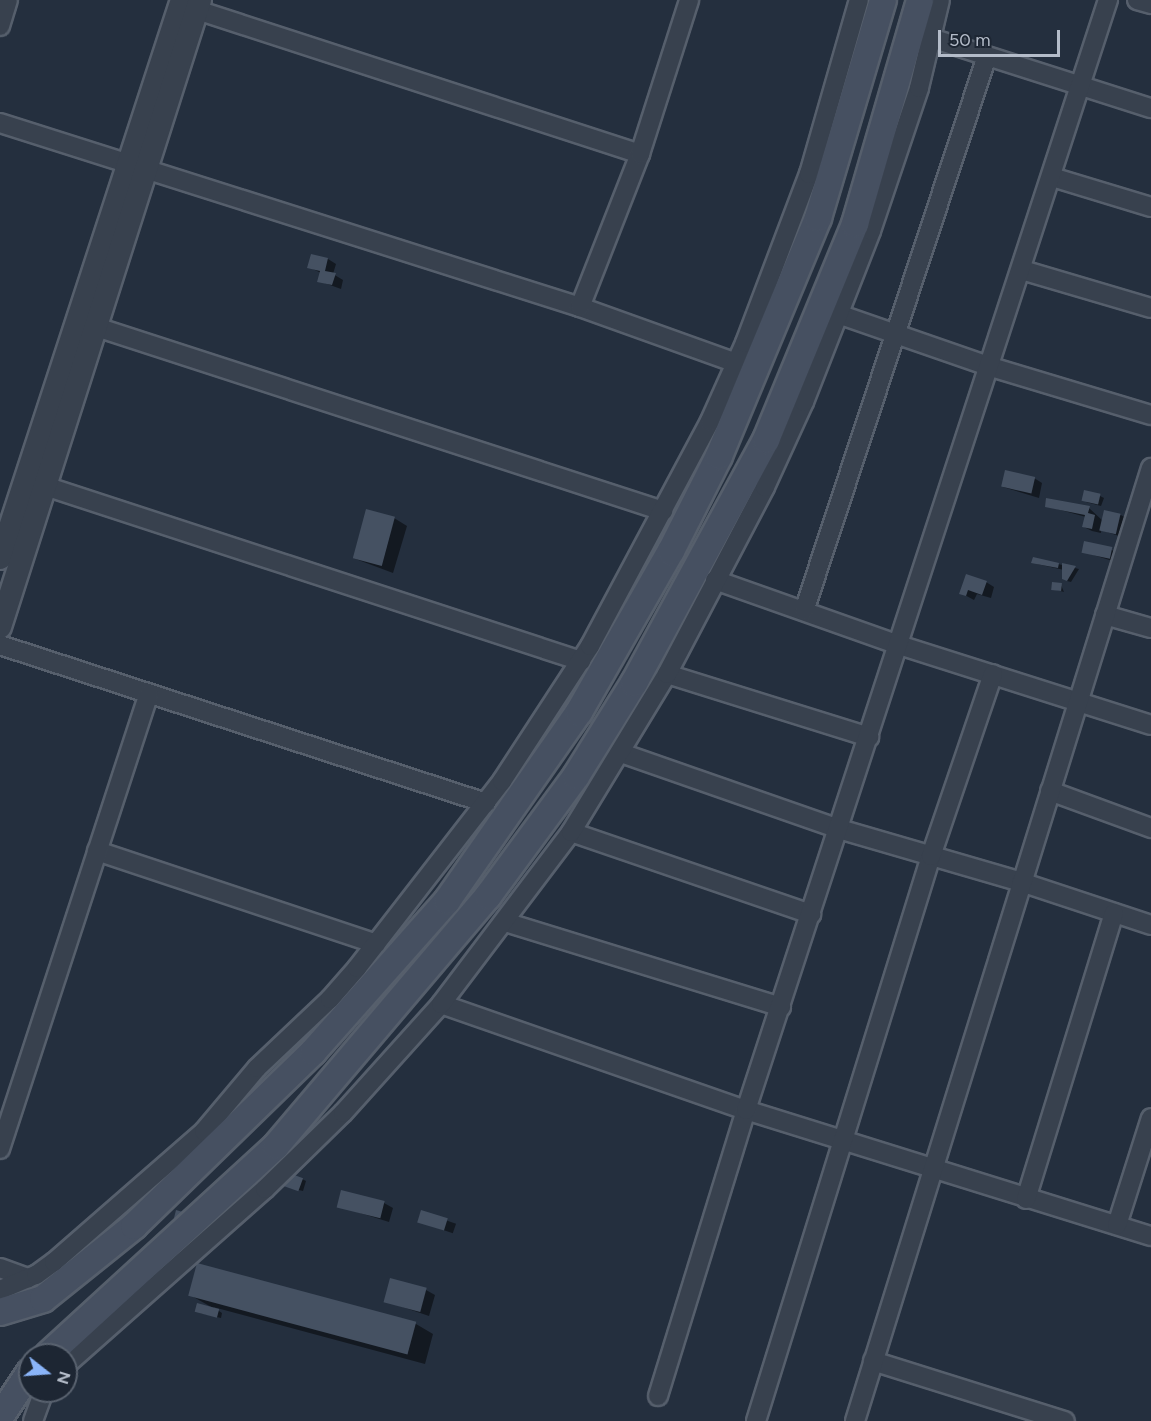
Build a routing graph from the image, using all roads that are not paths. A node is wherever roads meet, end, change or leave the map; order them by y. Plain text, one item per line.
1 (8, 0) edge
2 (689, 0) edge
3 (859, 0) edge
4 (883, 0) edge
5 (920, 0) edge
6 (940, 0) edge
7 (1108, 0) edge
8 (1137, 0) edge
9 (193, 3) edge
10 (1151, 4) edge
11 (0, 26) edge
12 (931, 38) junction
13 (987, 56) junction
14 (1080, 87) junction
15 (1151, 108) edge
16 (0, 123) edge
17 (639, 154) junction
18 (136, 167) junction
19 (1052, 177) junction
20 (1151, 207) edge
21 (1022, 270) junction
22 (580, 307) junction
23 (1151, 308) edge
24 (838, 314) junction
25 (86, 323) junction
26 (896, 334) junction
27 (736, 363) junction
28 (991, 367) junction
29 (1151, 415) edge
30 (1151, 468) edge
31 (45, 486) junction
32 (663, 511) junction
33 (1143, 524) edge
34 (0, 558) edge
35 (715, 580) junction
36 (804, 611) junction
37 (1105, 615) junction
38 (0, 627) edge
39 (1151, 628) edge
40 (0, 645) edge
41 (899, 645) junction
42 (581, 661) junction
43 (667, 674) junction
44 (993, 674) junction
45 (148, 694) junction
46 (1078, 701) junction
47 (1151, 725) edge
48 (869, 737) junction
49 (621, 753) junction
50 (1050, 791) junction
51 (486, 803) junction
52 (1151, 828) edge
53 (839, 829) junction
54 (571, 832) junction
55 (97, 851) junction
56 (931, 856) junction
57 (1021, 882) junction
58 (1114, 913) junction
59 (811, 914) junction
60 (505, 922) junction
61 (1151, 925) edge
62 (376, 945) junction
63 (441, 1005) junction
64 (781, 1007) junction
65 (746, 1110) junction
66 (1151, 1118) edge
67 (843, 1141) junction
68 (0, 1149) edge
69 (931, 1169) junction
70 (1026, 1199) junction
71 (1117, 1225) junction
72 (1151, 1236) edge
73 (0, 1268) edge
74 (28, 1278) junction
75 (3, 1286) edge
76 (0, 1312) edge
77 (61, 1343) edge
78 (78, 1354) edge
79 (873, 1361) junction
80 (18, 1386) edge
81 (658, 1396) dead end
82 (3, 1403) edge
83 (40, 1403) edge
84 (33, 1421) edge
85 (756, 1421) edge
86 (855, 1421) edge
87 (1065, 1421) edge

1 - 11 street
2 - 17 street
3 - 27 street
4 - 76 main road
5 - 77 main road
6 - 12 street
7 - 14 street
8 - 10 street
9 - 17 street
9 - 18 street
12 - 13 street
12 - 24 street
13 - 14 street
13 - 26 street
14 - 15 street
14 - 19 street
16 - 18 street
17 - 22 street
18 - 22 street
18 - 25 street
19 - 20 street
19 - 21 street
21 - 23 street
21 - 28 street
22 - 27 street
24 - 26 street
24 - 35 street
25 - 31 street
25 - 32 street
25 - 34 street
26 - 28 street
26 - 36 street
27 - 32 street
28 - 29 street
28 - 41 street
30 - 33 street
31 - 38 street
31 - 42 street
32 - 42 street
33 - 37 street
35 - 36 street
35 - 43 street
36 - 41 street
37 - 39 street
37 - 46 street
40 - 45 street
41 - 44 street
41 - 48 street
42 - 51 street
43 - 48 street
43 - 49 street
44 - 46 street
44 - 56 street
45 - 51 street
45 - 55 street
46 - 47 street
46 - 50 street
48 - 53 street
49 - 53 street
49 - 54 street
50 - 52 street
50 - 57 street
51 - 62 street
53 - 56 street
53 - 59 street
54 - 59 street
54 - 60 street
55 - 62 street
55 - 68 street
56 - 57 street
56 - 67 street
57 - 58 street
57 - 69 street
58 - 61 street
58 - 70 street
59 - 64 street
60 - 63 street
60 - 64 street
62 - 74 street
63 - 65 street
63 - 78 street
64 - 65 street
65 - 67 street
65 - 81 street
66 - 71 street
67 - 69 street
67 - 85 street
69 - 70 street
69 - 79 street
70 - 71 street
71 - 72 street
73 - 74 street
74 - 75 street
79 - 86 street
79 - 87 street
80 - 82 main road
83 - 84 street

